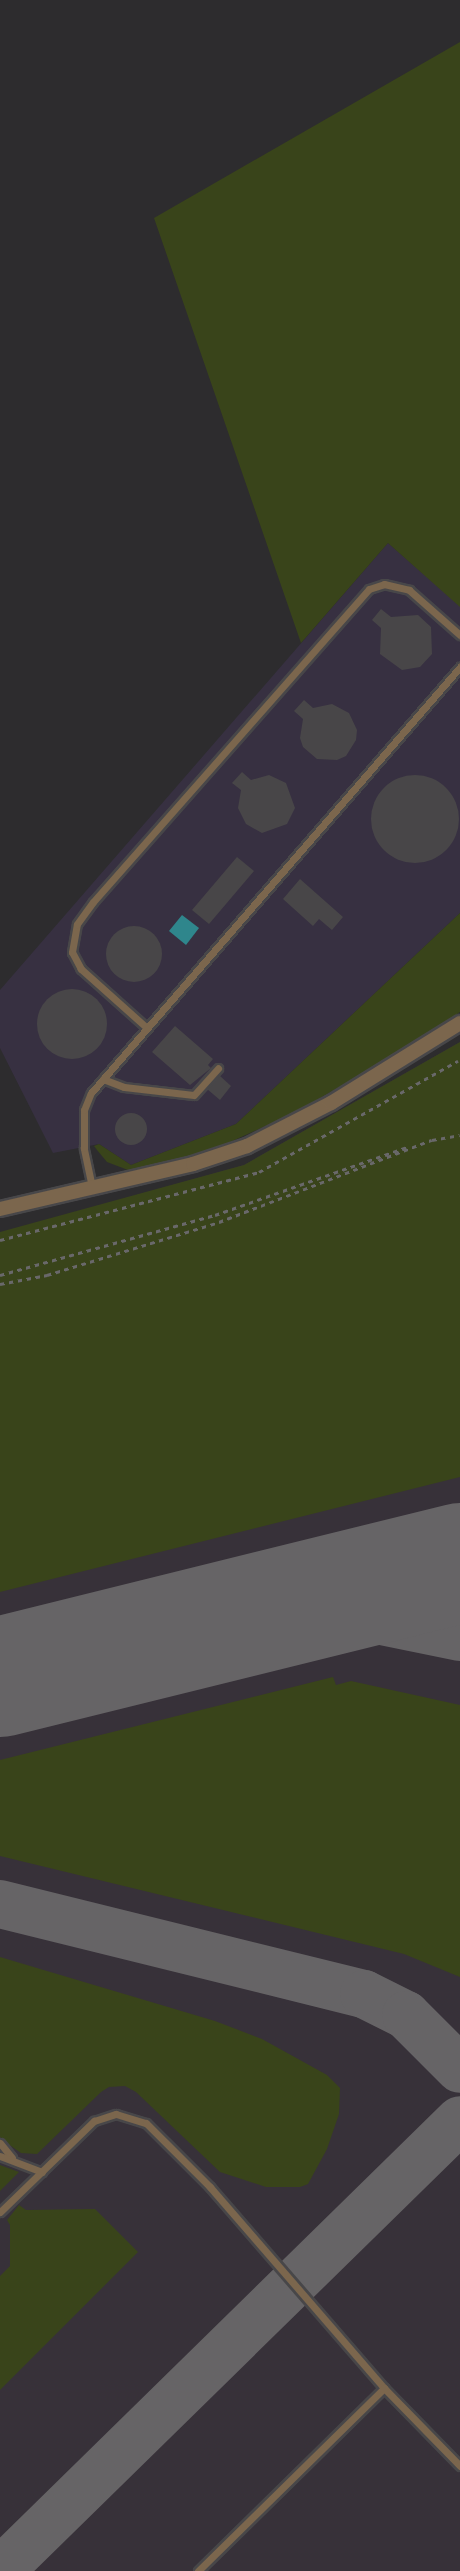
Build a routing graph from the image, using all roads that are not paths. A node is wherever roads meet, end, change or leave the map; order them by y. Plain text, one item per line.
1 (460, 635) edge
2 (460, 667) edge
3 (460, 1023) edge
4 (147, 1028) junction
5 (218, 1068) dead end
6 (103, 1079) junction
7 (92, 1186) junction
8 (0, 1209) edge
9 (0, 2143) edge
10 (0, 2156) edge
11 (12, 2158) junction
12 (42, 2172) junction
13 (0, 2212) edge
14 (384, 2388) junction
15 (460, 2466) edge
16 (198, 2571) edge

1 - 4 lane
2 - 4 lane
3 - 7 street
4 - 6 lane
5 - 6 lane
6 - 7 lane
7 - 8 street
9 - 11 lane
10 - 11 lane
11 - 12 lane
12 - 13 lane
12 - 14 lane
14 - 15 lane
14 - 16 lane

